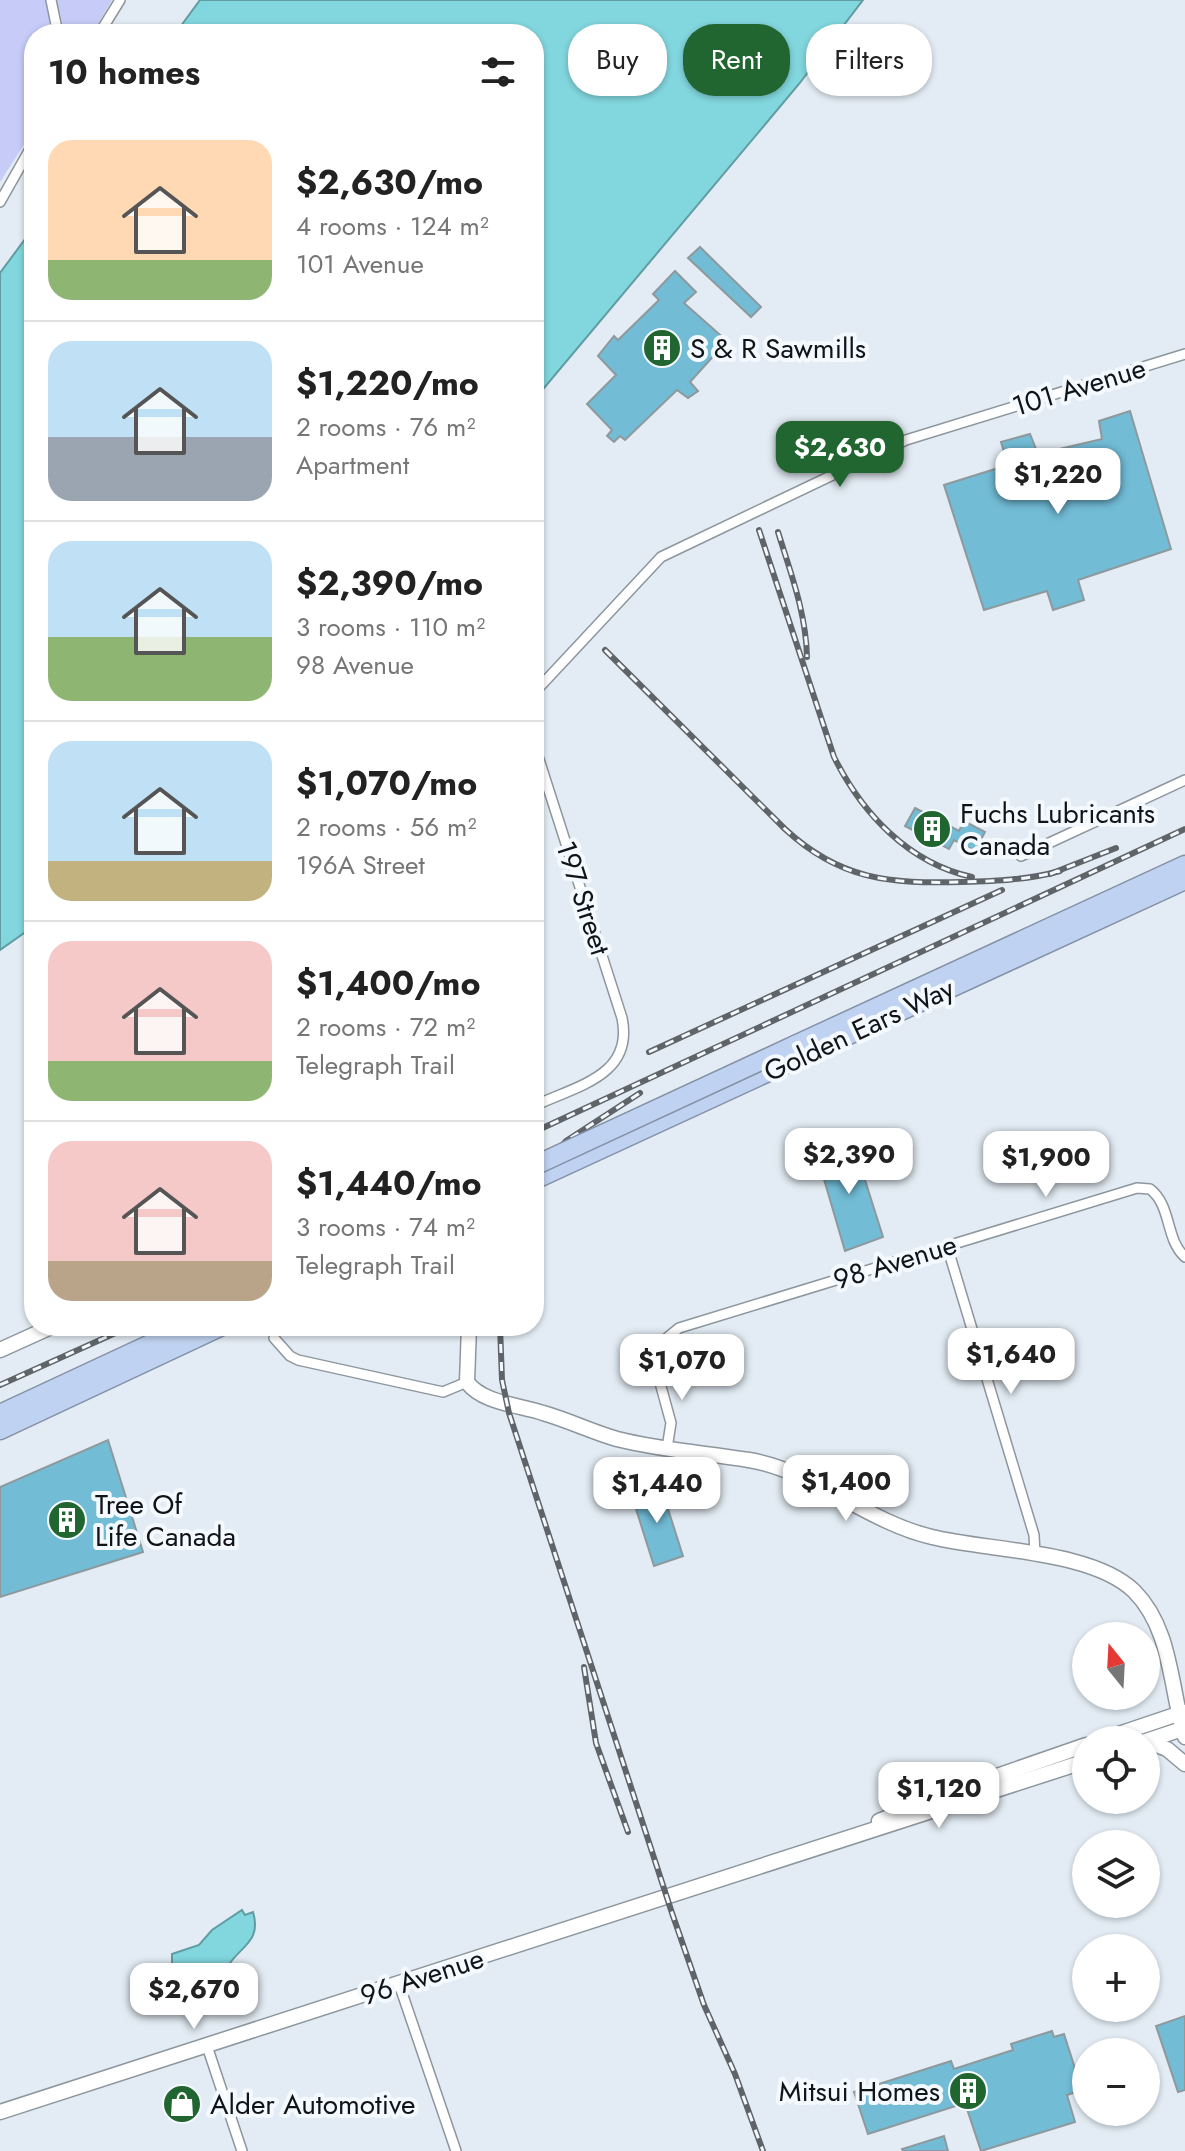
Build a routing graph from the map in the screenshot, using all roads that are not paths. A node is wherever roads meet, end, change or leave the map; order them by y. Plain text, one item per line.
1 (51, 0) edge
2 (120, 0) edge
3 (56, 24) edge
4 (105, 24) edge
5 (24, 160) edge
6 (0, 202) edge
7 (1185, 354) edge
8 (544, 682) edge
9 (544, 775) edge
10 (1185, 780) edge
11 (1021, 856) dead end
12 (1185, 865) edge
13 (1185, 880) edge
14 (798, 1051) junction
15 (544, 1101) edge
16 (544, 1162) edge
17 (544, 1175) edge
18 (947, 1246) junction
19 (1185, 1257) edge
20 (31, 1336) edge
21 (168, 1336) edge
22 (201, 1336) edge
23 (469, 1336) edge
24 (274, 1338) dead end
25 (0, 1350) edge
26 (467, 1382) junction
27 (0, 1414) edge
28 (0, 1430) edge
29 (667, 1448) junction
30 (1035, 1554) junction
31 (1169, 1666) junction
32 (1185, 1687) edge
33 (1183, 1724) edge
34 (1160, 1728) edge
35 (1160, 1735) edge
36 (1160, 1746) edge
37 (1072, 1750) edge
38 (1185, 1764) edge
39 (1072, 1766) edge
40 (843, 1838) junction
41 (399, 1984) junction
42 (207, 2046) junction
43 (0, 2112) edge
44 (242, 2151) edge
45 (456, 2151) edge

1 - 3 street
2 - 4 street
5 - 6 street
7 - 8 street, 101 Avenue
9 - 15 street, 197 Street
10 - 11 street
12 - 14 highway, Golden Ears Way
13 - 14 highway, Golden Ears Way
14 - 16 highway, Golden Ears Way, bridge
14 - 17 highway, Golden Ears Way
18 - 19 street, 98 Avenue
18 - 29 street, 98 Avenue
18 - 30 street
20 - 25 main road
21 - 27 highway
22 - 28 highway
23 - 26 main road
24 - 26 street
26 - 29 main road
29 - 30 main road
30 - 31 main road
31 - 32 main road
31 - 33 main road
33 - 34 main road
33 - 35 main road
36 - 38 main road
37 - 40 main road, 96 Avenue
39 - 40 main road, 96 Avenue
40 - 41 main road, 96 Avenue
41 - 42 main road, 96 Avenue
41 - 45 street
42 - 43 main road, 96 Avenue
42 - 44 street

